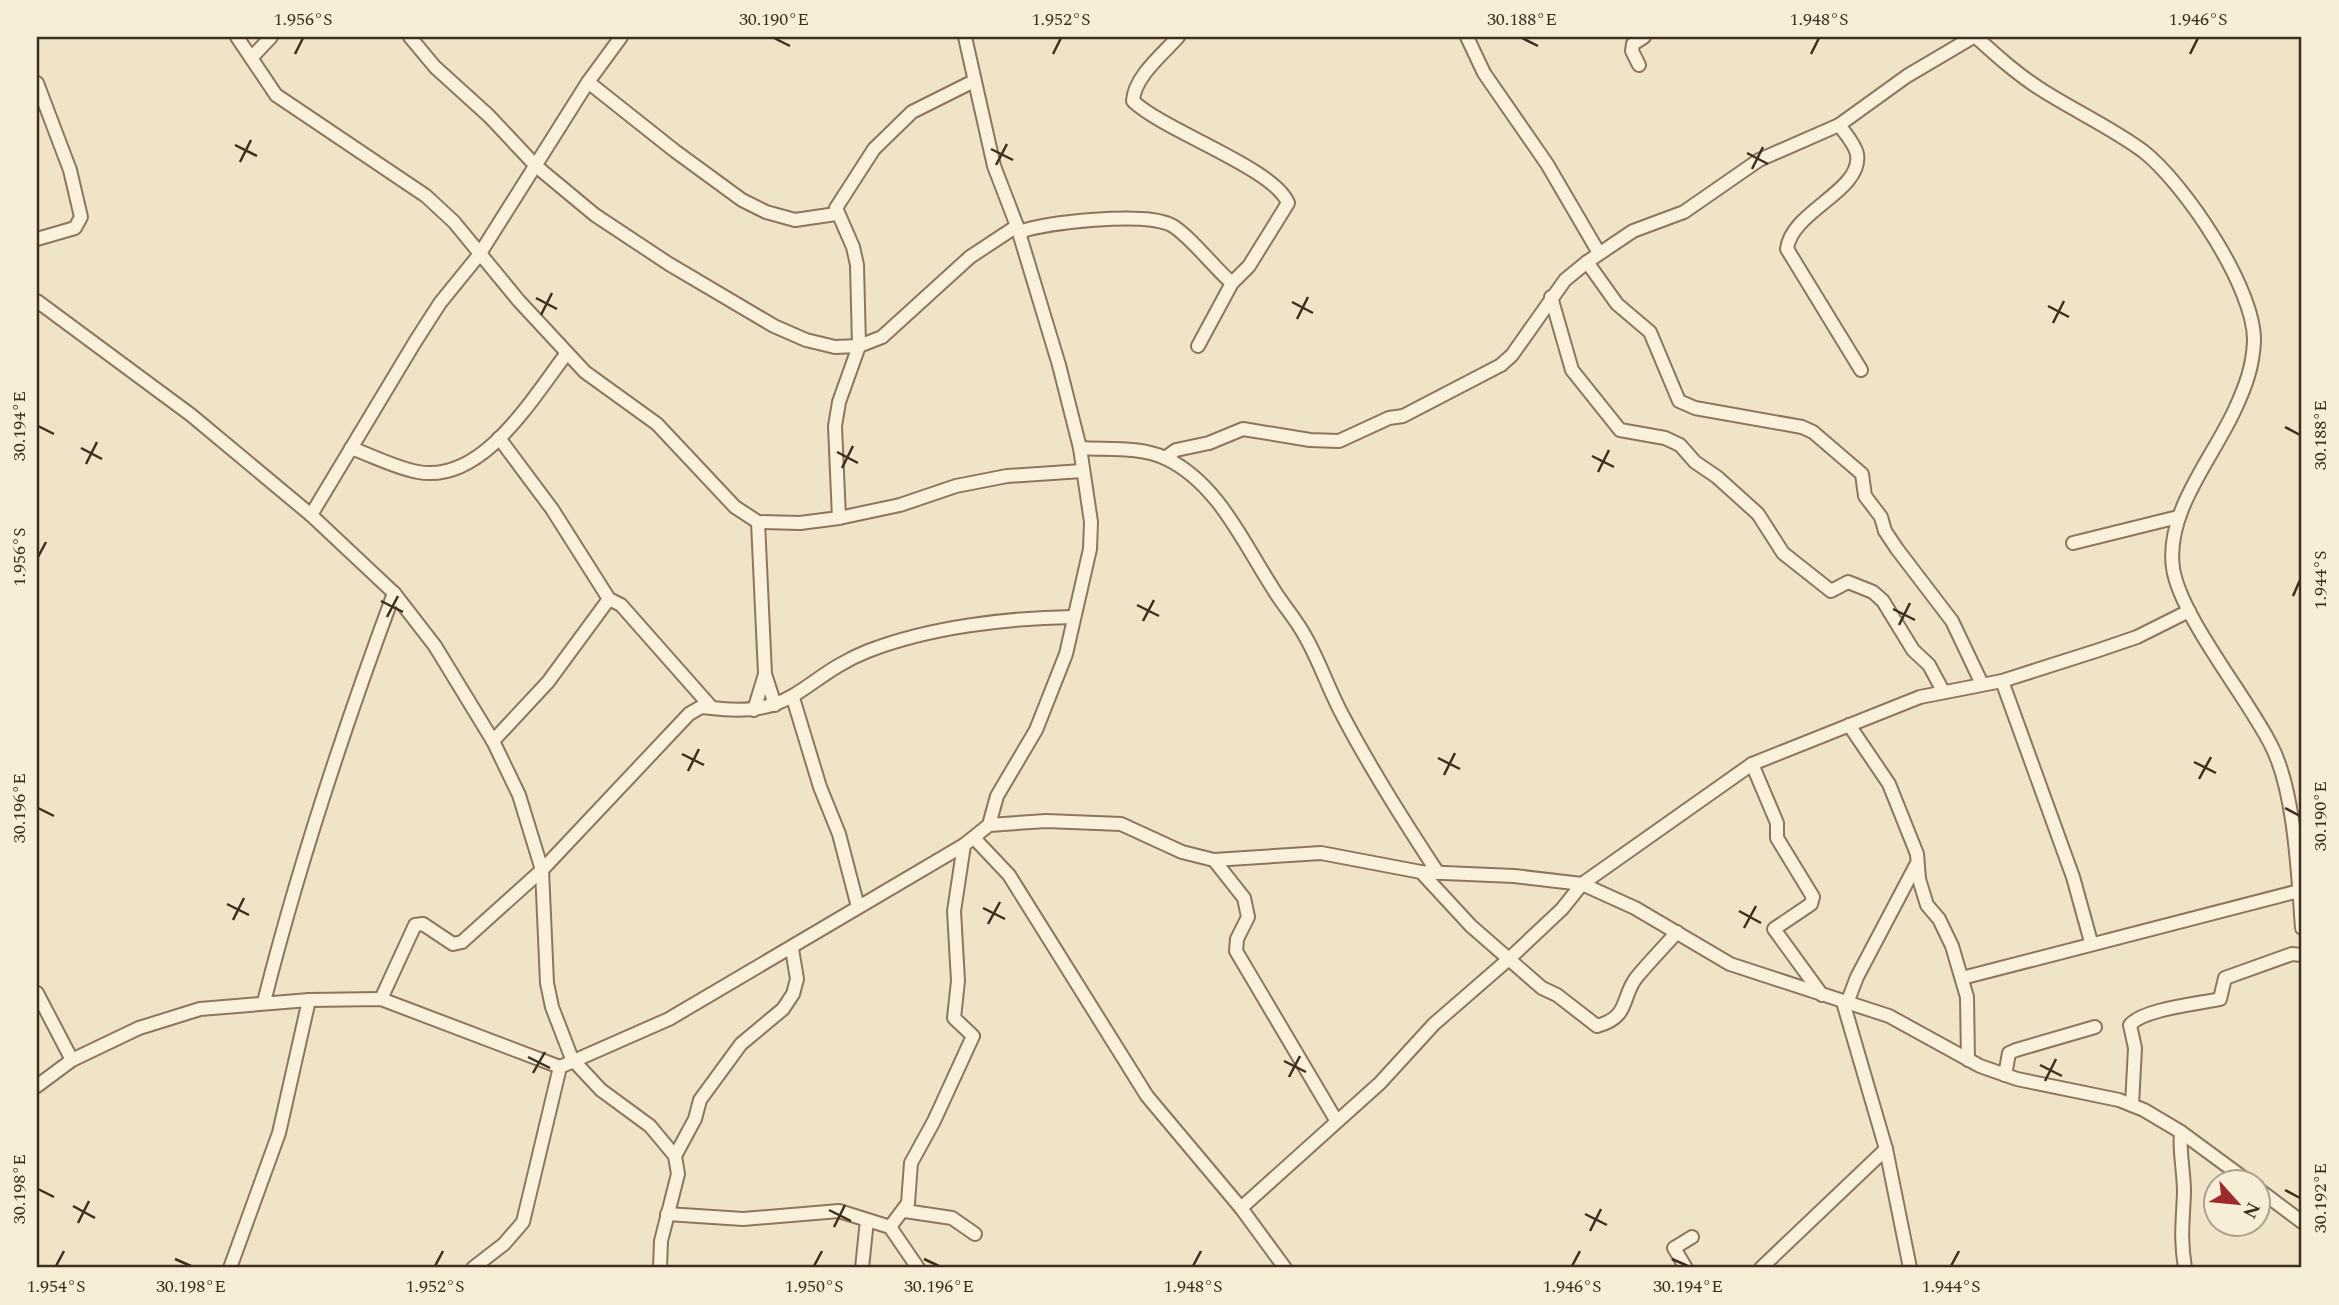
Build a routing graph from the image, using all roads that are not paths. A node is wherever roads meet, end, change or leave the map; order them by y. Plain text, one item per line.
1 (237, 37) edge
2 (271, 37) edge
3 (410, 37) edge
4 (621, 37) edge
5 (965, 37) edge
6 (1178, 37) edge
7 (1467, 37) edge
8 (1644, 37) edge
9 (1974, 37) edge
10 (252, 57) junction
11 (1639, 65) dead end
12 (975, 81) junction
13 (588, 82) junction
14 (37, 83) edge
15 (1839, 125) junction
16 (536, 166) junction
17 (836, 214) junction
18 (1018, 229) junction
19 (37, 239) edge
20 (1599, 253) junction
21 (480, 255) junction
22 (1587, 261) junction
23 (1232, 283) junction
24 (1551, 297) junction
25 (37, 301) edge
26 (859, 346) junction
27 (1198, 346) dead end
28 (567, 353) junction
29 (1861, 370) dead end
30 (499, 438) junction
31 (1080, 448) junction
32 (351, 449) junction
33 (1165, 458) junction
34 (1082, 471) junction
35 (311, 515) junction
36 (2178, 517) junction
37 (839, 518) junction
38 (758, 522) junction
39 (2073, 543) dead end
40 (394, 593) junction
41 (609, 599) junction
42 (2189, 611) junction
43 (1073, 617) junction
44 (765, 674) junction
45 (2002, 681) junction
46 (1982, 684) junction
47 (1942, 691) junction
48 (793, 698) junction
49 (775, 705) junction
50 (712, 708) junction
51 (754, 709) junction
52 (1849, 724) junction
53 (493, 741) junction
54 (1752, 764) junction
55 (989, 825) junction
56 (969, 842) junction
57 (1214, 859) junction
58 (1916, 864) junction
59 (542, 870) junction
60 (1422, 872) junction
61 (1438, 873) junction
62 (1582, 884) junction
63 (2298, 891) junction
64 (859, 907) junction
65 (2302, 928) edge
66 (1677, 932) junction
67 (2091, 942) junction
68 (792, 949) junction
69 (2302, 955) edge
70 (1510, 958) junction
71 (1962, 978) junction
72 (37, 993) edge
73 (1822, 995) junction
74 (381, 999) junction
75 (309, 1000) junction
76 (264, 1002) junction
77 (1845, 1002) junction
78 (2095, 1027) dead end
79 (572, 1059) junction
80 (72, 1060) junction
81 (1968, 1060) junction
82 (560, 1067) junction
83 (2005, 1075) junction
84 (37, 1086) edge
85 (2132, 1105) junction
86 (1336, 1120) junction
87 (2181, 1132) junction
88 (1886, 1149) junction
89 (675, 1156) junction
90 (2230, 1168) edge
91 (2272, 1199) edge
92 (1241, 1208) junction
93 (905, 1211) junction
94 (667, 1214) junction
95 (867, 1220) junction
96 (2302, 1222) edge
97 (890, 1227) junction
98 (975, 1234) dead end
99 (1692, 1237) dead end
100 (230, 1268) edge
101 (472, 1268) edge
102 (660, 1268) edge
103 (862, 1268) edge
104 (918, 1268) edge
105 (1285, 1268) edge
106 (1686, 1268) edge
107 (1761, 1268) edge
108 (1910, 1268) edge
109 (2185, 1268) edge

1 - 10 street
2 - 10 street
3 - 16 street
4 - 13 street
5 - 12 street
6 - 23 street
7 - 20 street
8 - 11 street
9 - 15 street
9 - 36 street
10 - 21 street
12 - 17 street
12 - 18 street
13 - 16 street
13 - 17 street
14 - 19 street
15 - 20 street
15 - 29 street
16 - 21 street
16 - 26 street
17 - 26 street
18 - 23 street
18 - 26 street
18 - 31 street
20 - 22 street
21 - 28 street
21 - 32 street
22 - 24 street
22 - 46 street
23 - 27 street
24 - 33 street
24 - 47 street
25 - 35 street
26 - 37 street
28 - 30 street
28 - 38 street
30 - 32 street
30 - 41 street
31 - 33 street
31 - 34 street
32 - 35 street
33 - 61 street
34 - 37 street
34 - 43 street
35 - 40 street
36 - 39 street
36 - 42 street
37 - 38 street
38 - 44 street
40 - 53 street
40 - 76 street
41 - 50 street
41 - 53 street
42 - 45 street
42 - 63 street
43 - 48 street
43 - 55 street
44 - 49 street
44 - 51 street
45 - 46 street
45 - 67 street
46 - 47 street
47 - 52 street
48 - 49 street
48 - 64 street
49 - 51 street
50 - 51 street
50 - 59 street
52 - 54 street
52 - 58 street
53 - 59 street
54 - 62 street
54 - 73 street
55 - 56 street
55 - 57 street
56 - 64 street
56 - 92 street
56 - 93 street
57 - 60 street
57 - 86 street
58 - 71 street
58 - 77 street
59 - 74 street
59 - 79 street
60 - 61 street
60 - 70 street
61 - 62 street
62 - 66 street
62 - 70 street
63 - 65 street
63 - 67 street
64 - 68 street
66 - 70 street
66 - 73 street
67 - 71 street
68 - 79 street
68 - 89 street
69 - 85 street
70 - 86 street
71 - 81 street
72 - 80 street
73 - 77 street
74 - 75 street
74 - 82 street
75 - 76 street
75 - 100 street
76 - 80 street
77 - 81 street
77 - 88 street
78 - 83 street
79 - 82 street
79 - 89 street
80 - 84 street
81 - 83 street
82 - 101 street
83 - 85 street
85 - 87 street
86 - 92 street
87 - 90 street
87 - 109 street
88 - 107 street
88 - 108 street
89 - 94 street
91 - 96 street
92 - 105 street
93 - 97 street
93 - 98 street
94 - 95 street
94 - 102 street
95 - 97 street
95 - 103 street
97 - 104 street
99 - 106 street

